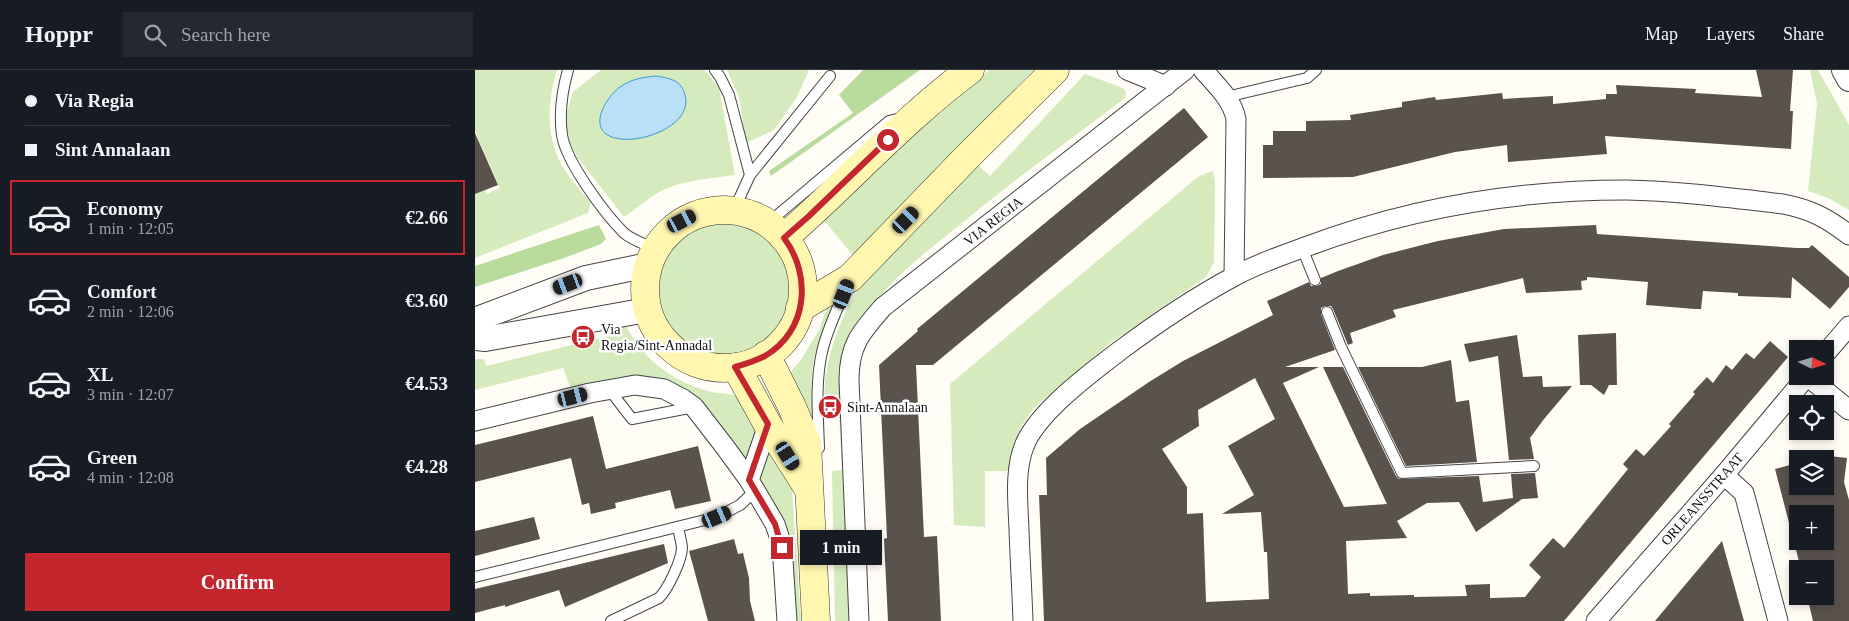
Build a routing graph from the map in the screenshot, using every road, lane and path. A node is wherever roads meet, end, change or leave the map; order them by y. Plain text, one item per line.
1 (567, 70) edge
2 (715, 70) edge
3 (970, 70) edge
4 (1055, 70) edge
5 (1127, 70) edge
6 (1185, 70) edge
7 (1203, 70) edge
8 (1316, 70) edge
9 (1844, 70) edge
10 (830, 76) dead end
11 (1849, 79) edge
12 (1166, 86) junction
13 (1226, 97) junction
14 (750, 175) junction
15 (733, 210) junction
16 (776, 230) junction
17 (1849, 235) edge
18 (1302, 248) junction
19 (652, 257) junction
20 (1234, 276) junction
21 (850, 278) junction
22 (1315, 280) dead end
23 (801, 308) junction
24 (647, 310) junction
25 (1327, 312) dead end
26 (475, 322) edge
27 (1849, 326) edge
28 (475, 338) edge
29 (1834, 344) edge
30 (766, 356) junction
31 (735, 367) junction
32 (1799, 385) edge
33 (1818, 385) edge
34 (609, 389) junction
35 (694, 407) junction
36 (1849, 410) edge
37 (475, 421) edge
38 (768, 424) junction
39 (1534, 466) dead end
40 (816, 471) junction
41 (1724, 475) junction
42 (752, 486) junction
43 (678, 527) junction
44 (475, 577) edge
45 (611, 621) edge
46 (787, 621) edge
47 (816, 621) edge
48 (859, 621) edge
49 (1023, 621) edge
50 (1596, 621) edge
51 (1778, 621) edge

1 - 19 lane
2 - 14 lane
3 - 16 main road
4 - 21 main road
5 - 12 street
6 - 12 street, VIA REGIA
7 - 13 street
8 - 13 lane
9 - 11 street
10 - 14 lane
12 - 48 street, VIA REGIA
13 - 20 street
14 - 15 lane
15 - 16 main road
15 - 19 main road
16 - 23 main road
17 - 18 street
18 - 20 street
18 - 22 lane
19 - 24 main road
19 - 26 street
20 - 49 street
21 - 23 main road
21 - 40 lane
23 - 30 main road
24 - 28 street
24 - 31 main road
25 - 39 lane
27 - 29 street
30 - 31 main road
30 - 40 main road
31 - 38 main road
32 - 41 street, ORLEANSSTRAAT
33 - 36 street
34 - 35 street
34 - 35 lane
34 - 37 street
35 - 42 street
38 - 40 main road
38 - 42 street
40 - 47 main road
41 - 50 street, ORLEANSSTRAAT
41 - 51 street
42 - 43 lane
42 - 46 street
43 - 44 lane
43 - 45 lane

